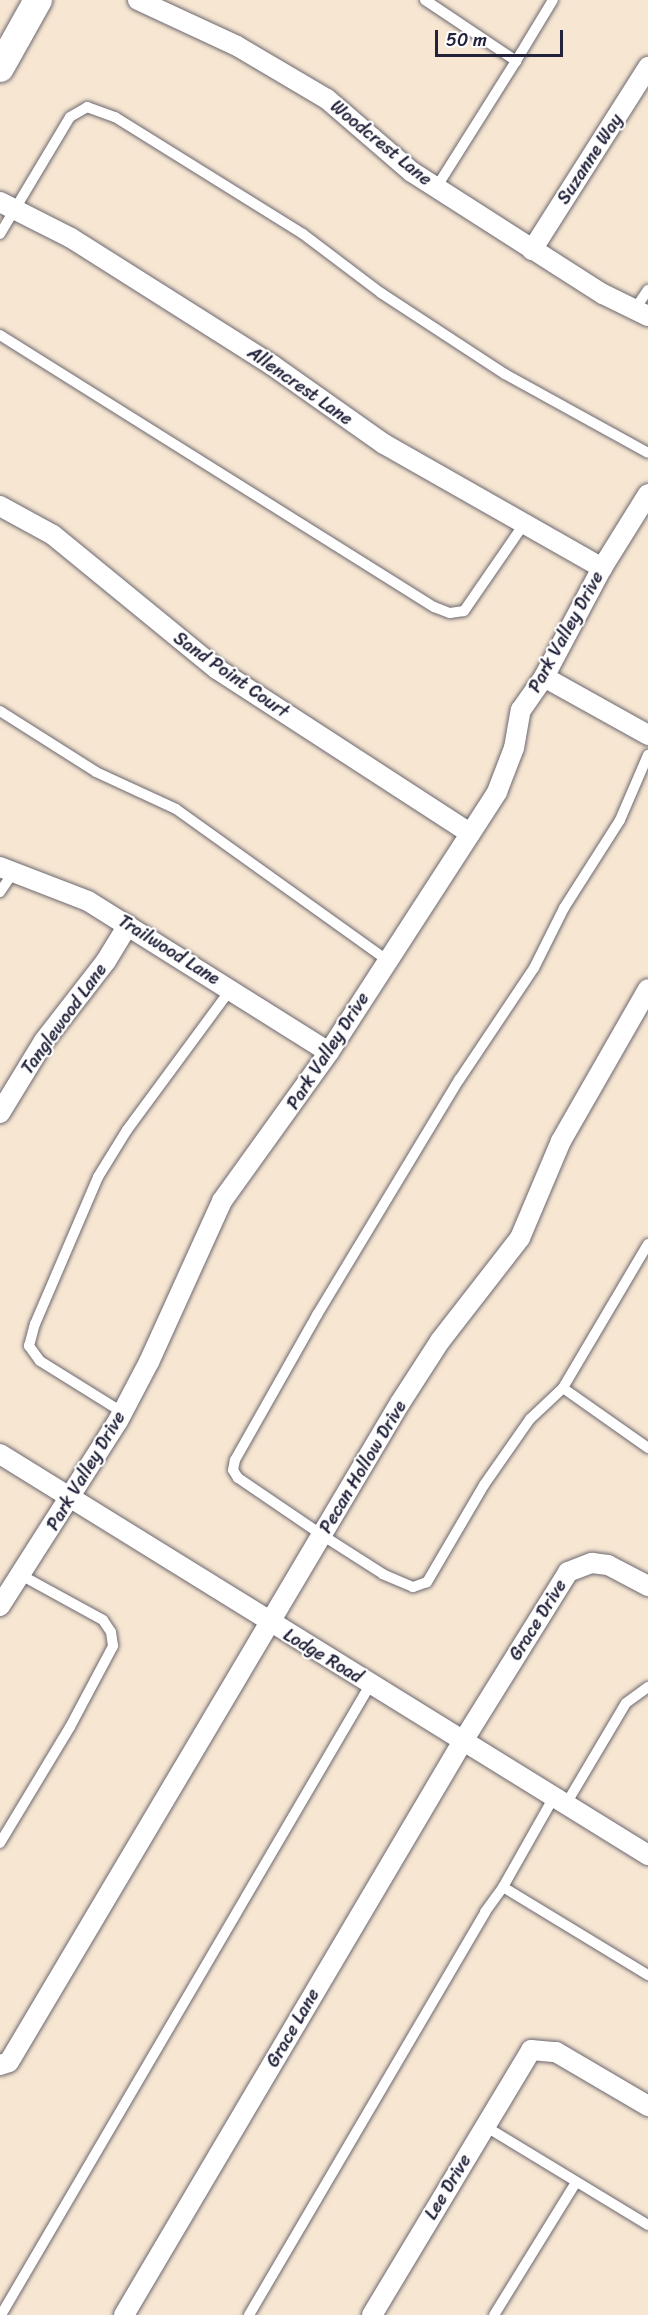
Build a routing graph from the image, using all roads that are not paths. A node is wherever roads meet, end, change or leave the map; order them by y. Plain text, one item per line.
1 (38, 0) edge
2 (138, 0) edge
3 (425, 0) edge
4 (553, 0) edge
5 (516, 61) junction
6 (648, 67) edge
7 (0, 68) edge
8 (436, 188) junction
9 (7, 205) edge
10 (0, 234) edge
11 (532, 250) junction
12 (648, 290) edge
13 (642, 313) edge
14 (0, 334) edge
15 (648, 453) edge
16 (648, 494) edge
17 (0, 506) edge
18 (524, 524) junction
19 (602, 568) junction
20 (544, 677) junction
21 (0, 711) edge
22 (648, 735) edge
23 (648, 755) edge
24 (470, 833) junction
25 (6, 870) edge
26 (0, 892) edge
27 (128, 925) junction
28 (387, 960) junction
29 (231, 989) junction
30 (648, 989) edge
31 (329, 1052) junction
32 (0, 1113) edge
33 (648, 1244) edge
34 (563, 1388) junction
35 (122, 1412) junction
36 (648, 1448) edge
37 (0, 1454) edge
38 (69, 1497) junction
39 (322, 1535) junction
40 (19, 1574) junction
41 (648, 1586) edge
42 (0, 1606) edge
43 (269, 1623) junction
44 (370, 1684) junction
45 (648, 1687) edge
46 (463, 1741) junction
47 (560, 1801) junction
48 (0, 1843) edge
49 (648, 1855) edge
50 (503, 1887) junction
51 (648, 1976) edge
52 (0, 2065) edge
53 (648, 2106) edge
54 (484, 2126) junction
55 (576, 2182) junction
56 (648, 2226) edge
57 (1, 2315) edge
58 (124, 2315) edge
59 (249, 2315) edge
60 (372, 2315) edge
61 (494, 2315) edge

1 - 7 main road
2 - 8 street, Woodcrest Lane
3 - 5 lane
4 - 5 lane
5 - 8 lane
6 - 11 street, Suzanne Way
8 - 11 street, Woodcrest Lane
9 - 10 lane
9 - 15 lane
9 - 18 street, Allencrest Lane
11 - 13 street, Woodcrest Lane
12 - 13 lane
14 - 18 lane
16 - 19 street, Park Valley Drive
17 - 24 street, Sand Point Court
18 - 19 street, Allencrest Lane
19 - 20 street, Park Valley Drive
20 - 22 street
20 - 24 street, Park Valley Drive
21 - 28 lane
23 - 39 lane
24 - 28 street, Park Valley Drive
25 - 26 lane
25 - 27 street, Trailwood Lane
27 - 29 street, Trailwood Lane
27 - 32 street, Tanglewood Lane
28 - 31 street, Park Valley Drive
29 - 31 street, Trailwood Lane
29 - 35 lane
30 - 39 street, Pecan Hollow Drive
31 - 35 street, Park Valley Drive
33 - 34 lane
34 - 36 lane
34 - 39 lane
35 - 38 street, Park Valley Drive
37 - 38 street, Lodge Road
38 - 40 street, Park Valley Drive
38 - 43 street, Lodge Road
39 - 43 street, Pecan Hollow Drive
40 - 42 street, Park Valley Drive
40 - 48 lane
41 - 46 street, Grace Drive
43 - 44 street, Lodge Road
43 - 52 street, Pecan Hollow Drive
44 - 46 street, Lodge Road
44 - 57 lane
45 - 47 lane
46 - 47 street, Lodge Road
46 - 58 street, Grace Lane
47 - 49 street, Lodge Road
47 - 50 lane
50 - 51 lane
50 - 59 lane
53 - 54 street, Lee Drive
54 - 55 lane
54 - 60 street, Lee Drive
55 - 56 lane
55 - 61 lane

